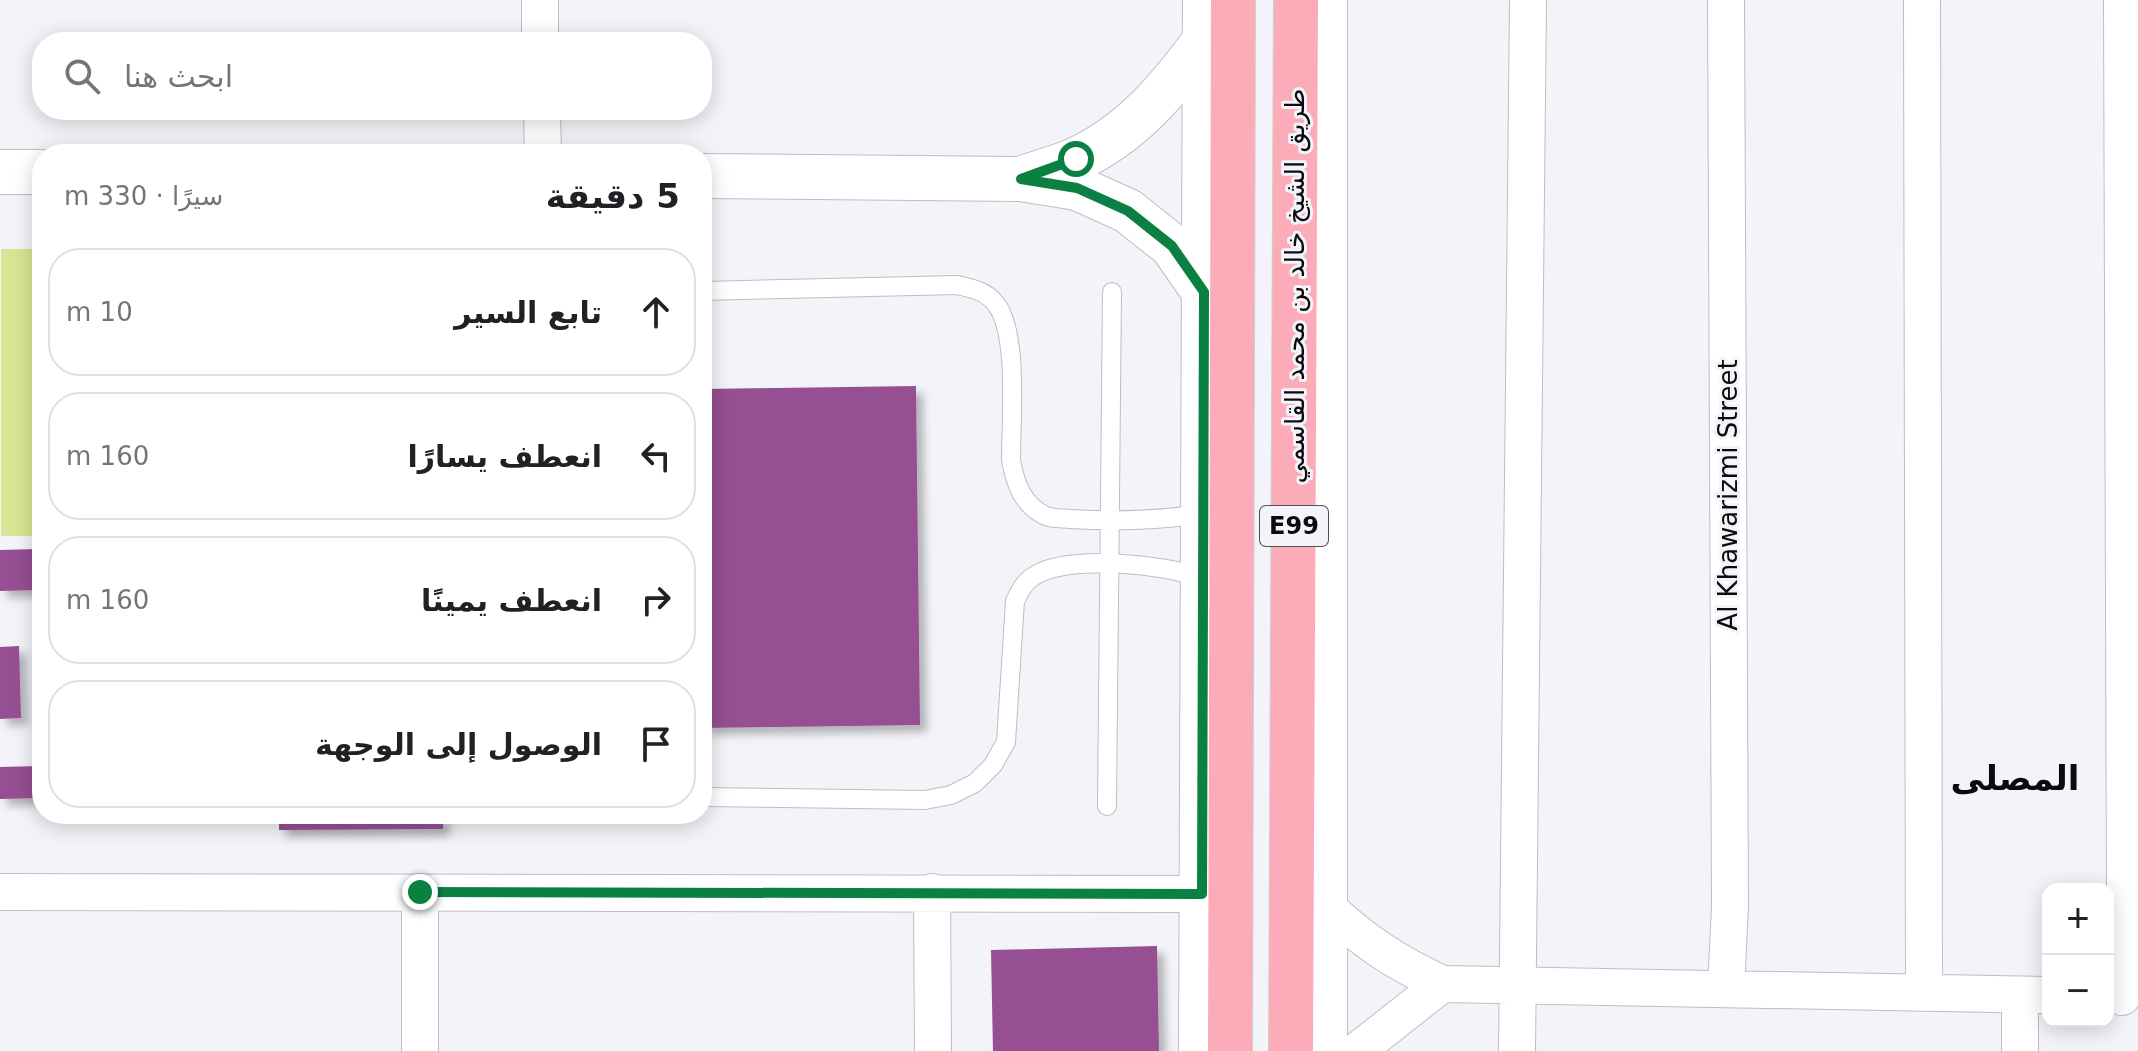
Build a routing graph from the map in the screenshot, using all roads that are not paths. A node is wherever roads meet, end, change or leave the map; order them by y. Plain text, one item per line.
1 (540, 0) edge
2 (1233, 0) edge
3 (1296, 0) edge
4 (1325, 0) edge
5 (1528, 0) edge
6 (1726, 0) edge
7 (1922, 0) edge
8 (2122, 0) edge
9 (1205, 20) edge
10 (540, 32) edge
11 (542, 120) edge
12 (543, 144) edge
13 (0, 172) edge
14 (32, 172) edge
15 (712, 176) edge
16 (1021, 179) junction
17 (712, 291) edge
18 (1112, 292) dead end
19 (1204, 292) junction
20 (1203, 514) junction
21 (1110, 520) junction
22 (1110, 564) junction
23 (1204, 579) junction
24 (1309, 692) junction
25 (712, 797) edge
26 (1107, 806) dead end
27 (0, 892) edge
28 (420, 892) junction
29 (932, 892) junction
30 (1202, 894) junction
31 (1324, 904) junction
32 (1442, 984) junction
33 (1517, 985) junction
34 (1726, 989) junction
35 (1924, 993) junction
36 (2034, 995) edge
37 (2123, 997) edge
38 (420, 1051) edge
39 (933, 1051) edge
40 (1201, 1051) edge
41 (1230, 1051) edge
42 (1291, 1051) edge
43 (1325, 1051) edge
44 (1357, 1051) edge
45 (1517, 1051) edge
46 (2020, 1051) edge

1 - 10 street
2 - 41 highway, E99
3 - 24 highway, طريق الشيخ خالد بن محمد القاسمي / E99
4 - 24 street
5 - 33 street
6 - 34 street, Al Khawarizmi Street
7 - 35 street
8 - 37 street
9 - 16 street
9 - 19 street
11 - 12 street
13 - 14 street
15 - 16 street
16 - 19 street
17 - 21 lane
18 - 21 lane
19 - 20 street
20 - 21 lane
20 - 23 street
21 - 22 lane
22 - 23 lane
22 - 25 lane
22 - 26 lane
23 - 30 street
24 - 31 street
24 - 42 highway, طريق الشيخ خالد بن محمد القاسمي / E99
27 - 28 street
28 - 29 street
28 - 38 street
29 - 30 street
29 - 39 street
30 - 40 street
31 - 32 street
31 - 43 street
32 - 33 street
32 - 44 street
33 - 34 street
33 - 45 street
34 - 35 street
35 - 36 street
36 - 46 street

